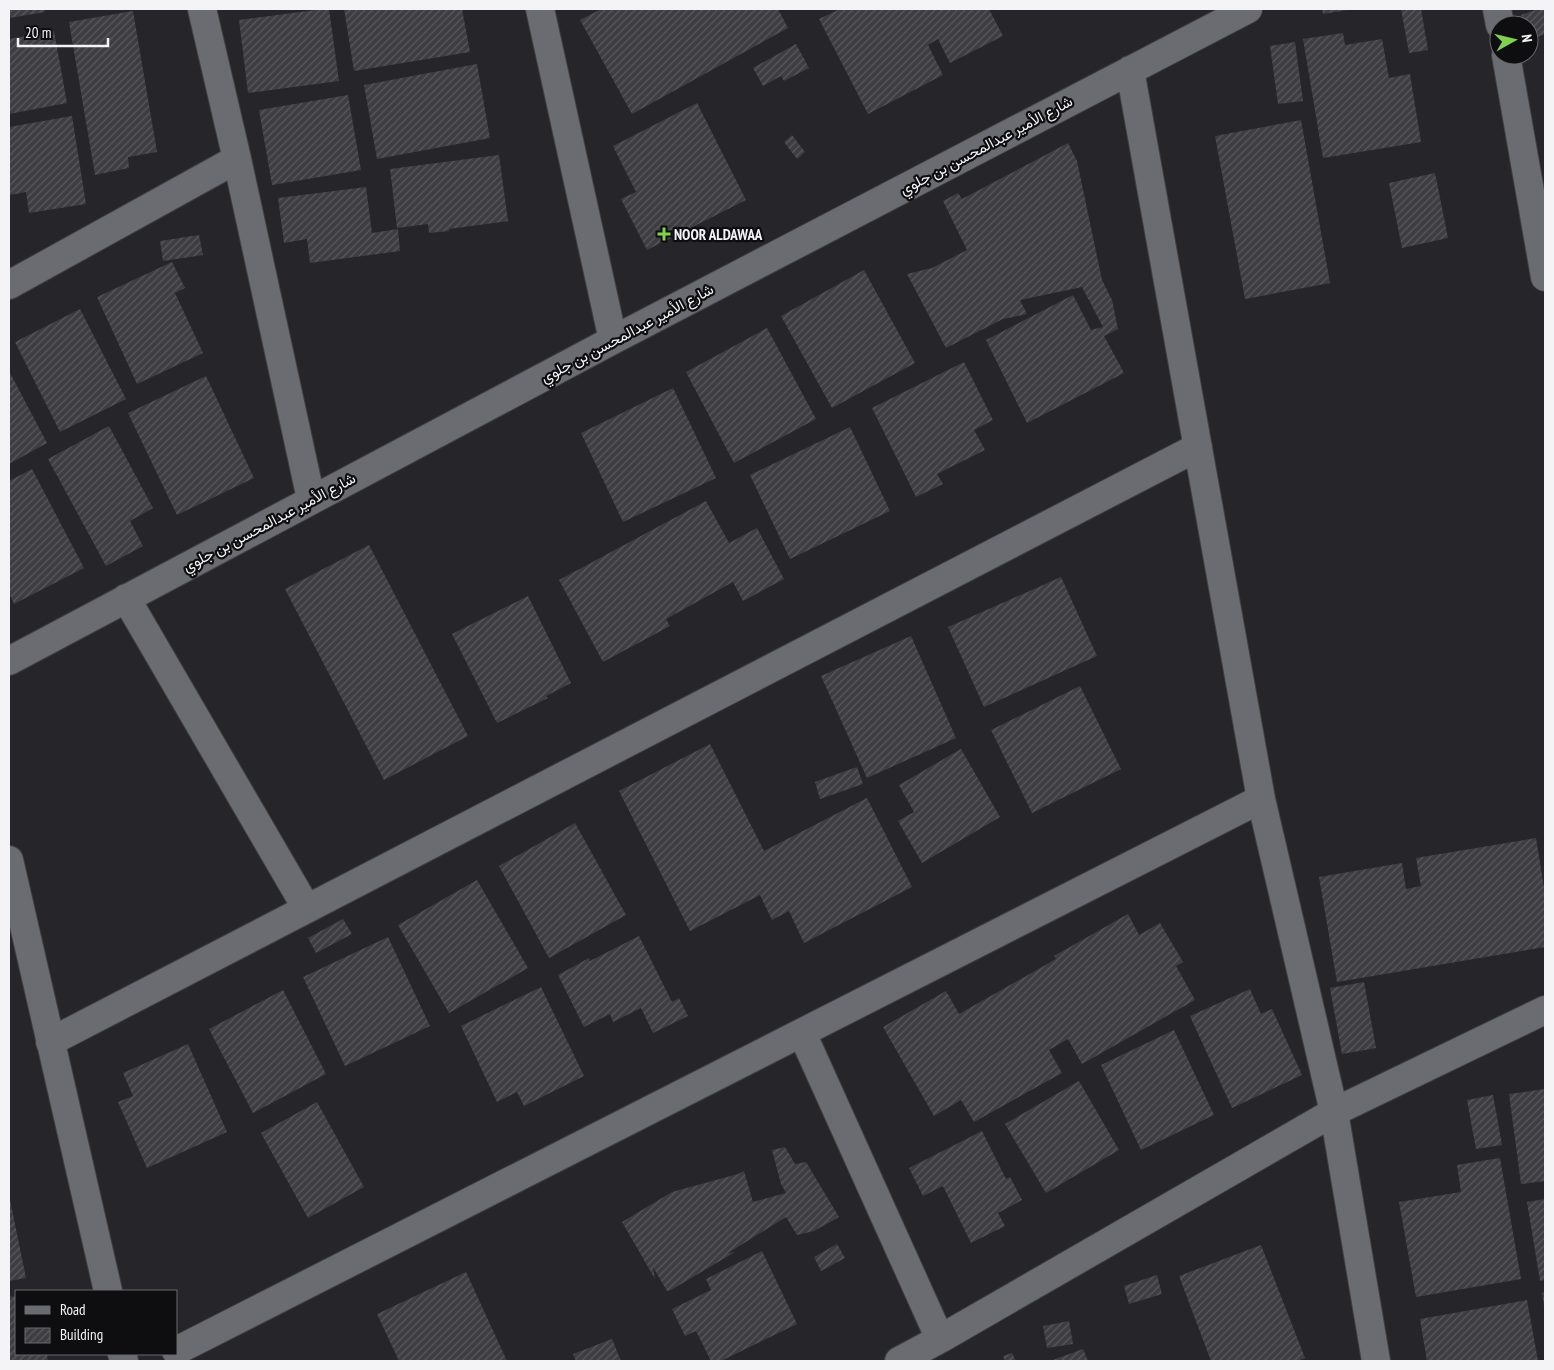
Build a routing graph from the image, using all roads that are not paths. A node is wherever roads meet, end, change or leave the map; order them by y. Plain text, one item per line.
1 (202, 9) edge
2 (1248, 9) edge
3 (542, 10) edge
4 (1508, 65) edge
5 (1130, 70) junction
6 (237, 159) junction
7 (1544, 265) edge
8 (9, 285) edge
9 (613, 340) junction
10 (1198, 447) junction
11 (311, 499) junction
12 (126, 598) junction
13 (9, 661) edge
14 (1261, 800) junction
15 (9, 860) edge
16 (307, 909) junction
17 (1545, 1010) edge
18 (802, 1032) junction
19 (50, 1042) junction
20 (1334, 1112) junction
21 (108, 1290) edge
22 (940, 1339) junction
23 (178, 1350) edge
24 (169, 1355) edge
25 (156, 1361) edge
26 (899, 1361) edge
27 (1376, 1361) edge

1 - 6 street
2 - 5 street, شارع الأمير عبدالمحسن بن جلوي
3 - 9 street
4 - 7 street
5 - 9 street, شارع الأمير عبدالمحسن بن جلوي
5 - 10 street
6 - 8 street
6 - 11 street
9 - 11 street, شارع الأمير عبدالمحسن بن جلوي
10 - 14 street
10 - 16 street
11 - 12 street, شارع الأمير عبدالمحسن بن جلوي
12 - 13 street, شارع الأمير عبدالمحسن بن جلوي
12 - 16 street
14 - 18 street
14 - 20 street
15 - 19 street
16 - 19 street
17 - 20 street
18 - 22 street
18 - 23 street
19 - 21 street
20 - 22 street
20 - 27 street
22 - 26 street
24 - 25 street

